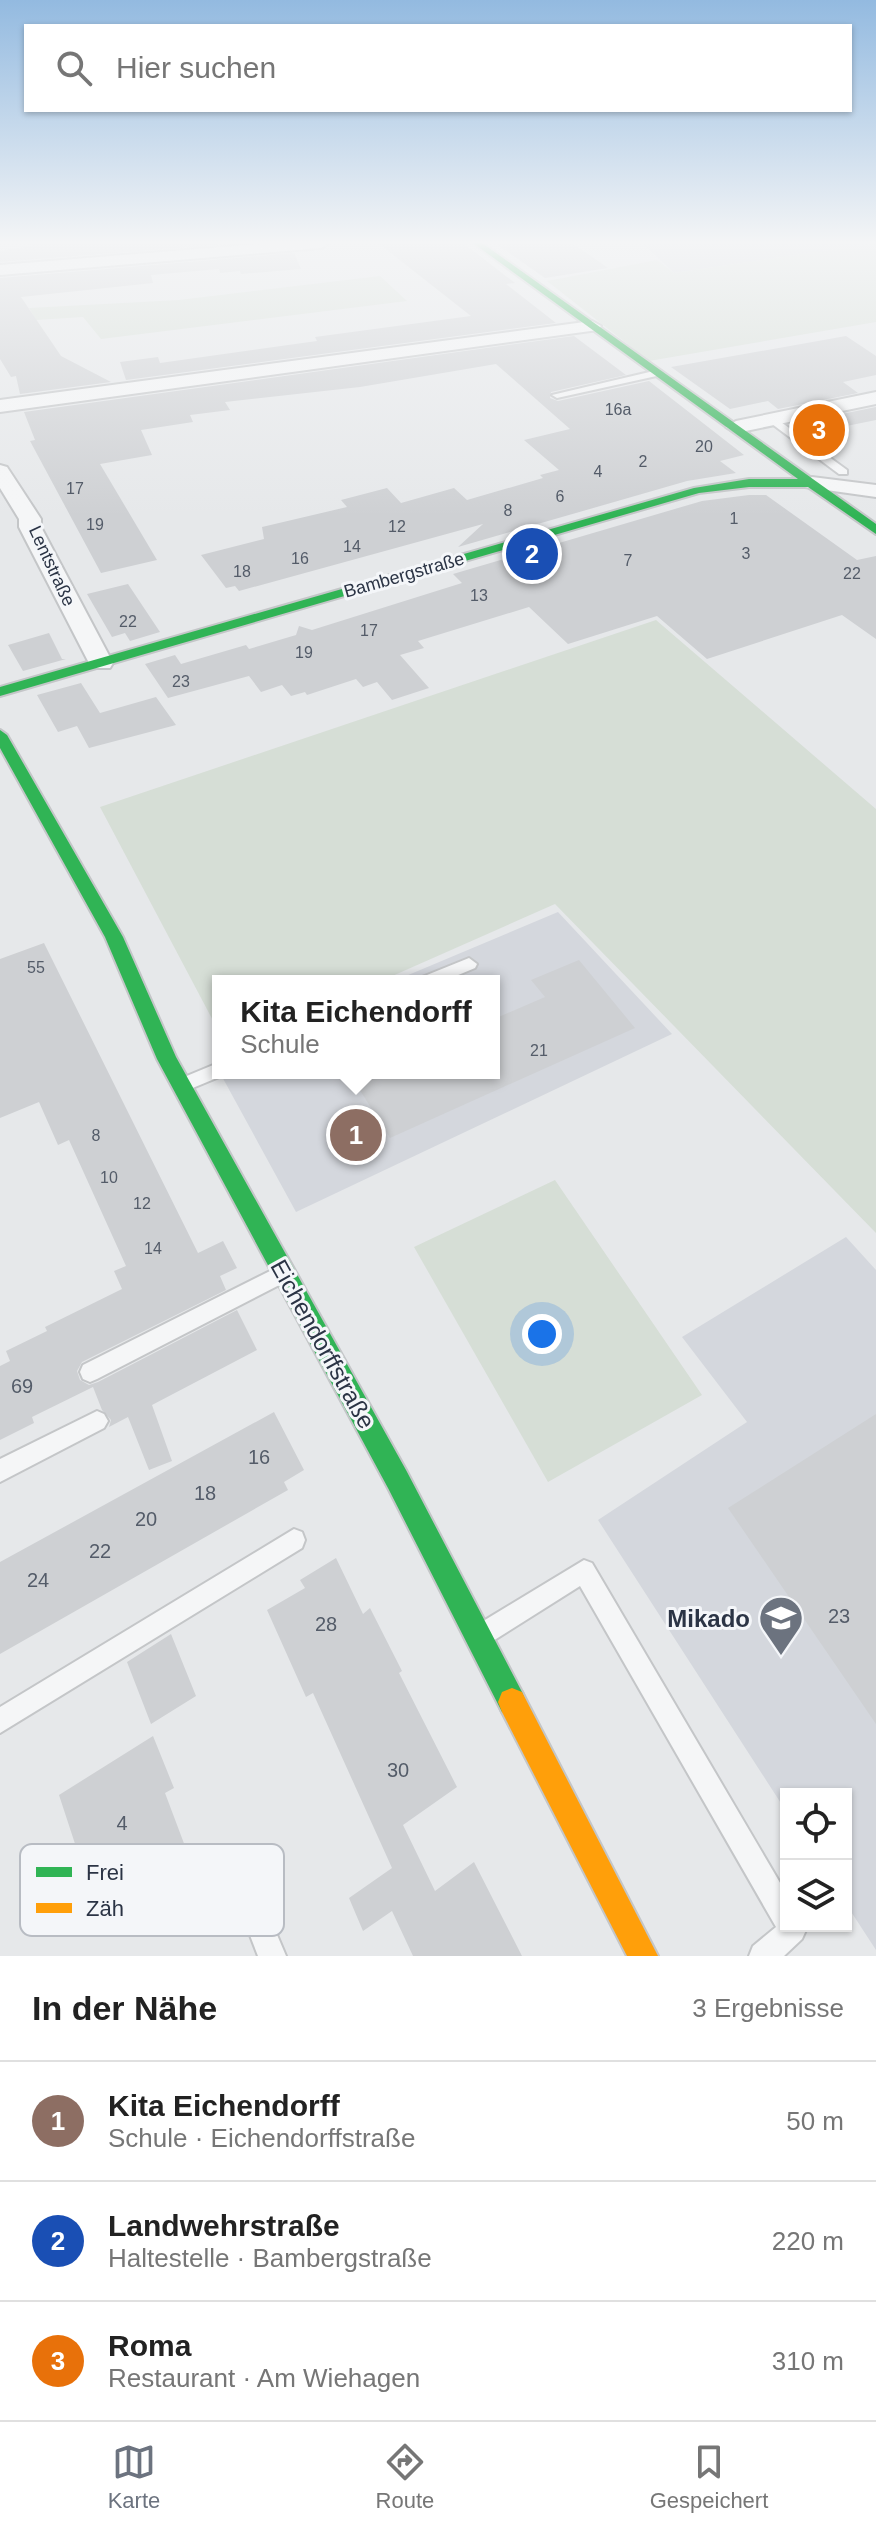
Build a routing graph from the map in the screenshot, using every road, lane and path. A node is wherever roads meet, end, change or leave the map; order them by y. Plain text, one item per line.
1 (531, 334) edge
2 (604, 334) edge
3 (658, 373) junction
4 (557, 395) dead end
5 (876, 398) edge
6 (0, 406) edge
7 (771, 419) junction
8 (736, 427) junction
9 (843, 472) dead end
10 (1, 477) edge
11 (812, 483) junction
12 (876, 491) edge
13 (876, 530) edge
14 (101, 663) junction
15 (0, 692) edge
16 (0, 735) edge
17 (469, 964) dead end
18 (442, 975) edge
19 (212, 1072) edge
20 (181, 1085) junction
21 (284, 1273) junction
22 (90, 1372) dead end
23 (97, 1421) dead end
24 (0, 1471) edge
25 (294, 1540) dead end
26 (479, 1637) junction
27 (0, 1721) edge
28 (780, 1908) edge
29 (791, 1932) edge
30 (264, 1936) edge
31 (272, 1956) edge
32 (643, 1956) edge
33 (763, 1956) edge

1 - 6 street
2 - 3 street
3 - 4 lane
3 - 8 street
5 - 7 street
7 - 8 street
7 - 9 lane
8 - 11 street
10 - 14 street, Lentstraße
11 - 12 street
11 - 13 street
11 - 14 street, Bambergstraße
14 - 15 street, Bambergstraße
16 - 20 street, Eichendorffstraße
17 - 18 lane
19 - 20 lane
20 - 21 street, Eichendorffstraße
21 - 22 lane
21 - 26 street, Eichendorffstraße
23 - 24 lane
25 - 27 lane
26 - 28 lane
26 - 32 street, Eichendorffstraße
29 - 33 lane
30 - 31 lane

